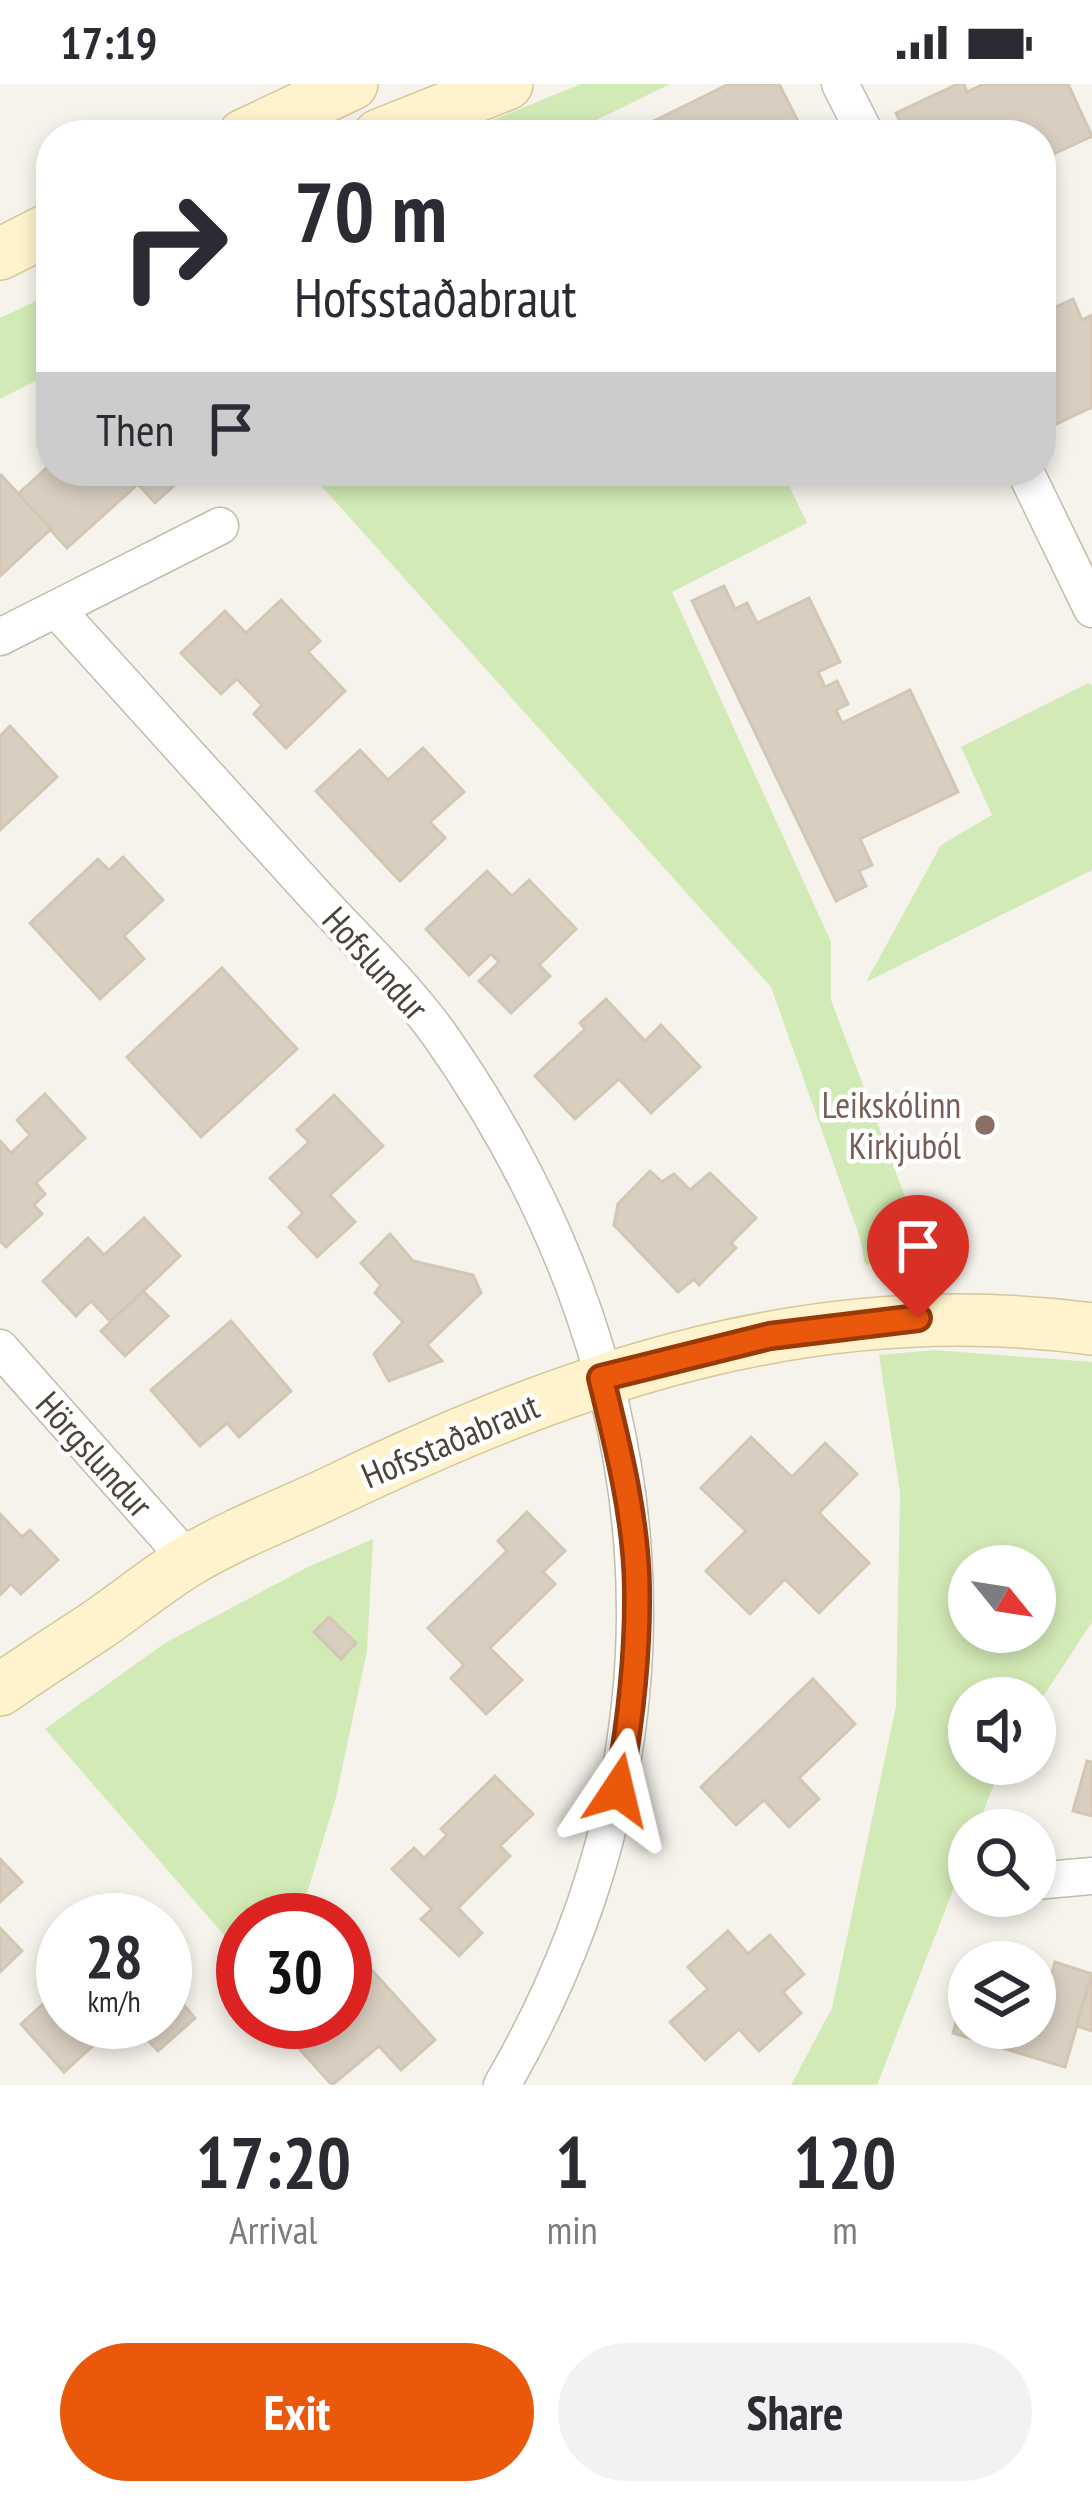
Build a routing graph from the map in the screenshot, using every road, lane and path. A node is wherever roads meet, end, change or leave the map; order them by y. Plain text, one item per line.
1 (352, 84) edge
2 (507, 84) edge
3 (840, 84) edge
4 (276, 120) edge
5 (417, 120) edge
6 (858, 120) edge
7 (1032, 486) edge
8 (220, 526) dead end
9 (56, 609) junction
10 (1092, 609) edge
11 (0, 637) edge
12 (1092, 1328) edge
13 (0, 1348) edge
14 (601, 1378) junction
15 (189, 1561) junction
16 (0, 1690) edge
17 (1092, 1876) edge
18 (1056, 1879) edge
19 (502, 2085) edge

1 - 4 street
2 - 5 street
3 - 6 street
7 - 10 street
8 - 9 street
9 - 11 street
9 - 14 street, Hofslundur
12 - 14 street, Hofsstaðabraut
13 - 15 street, Hörgslundur
14 - 15 street, Hofsstaðabraut
14 - 19 street, Hofslundur
15 - 16 street, Hofsstaðabraut
17 - 18 street

